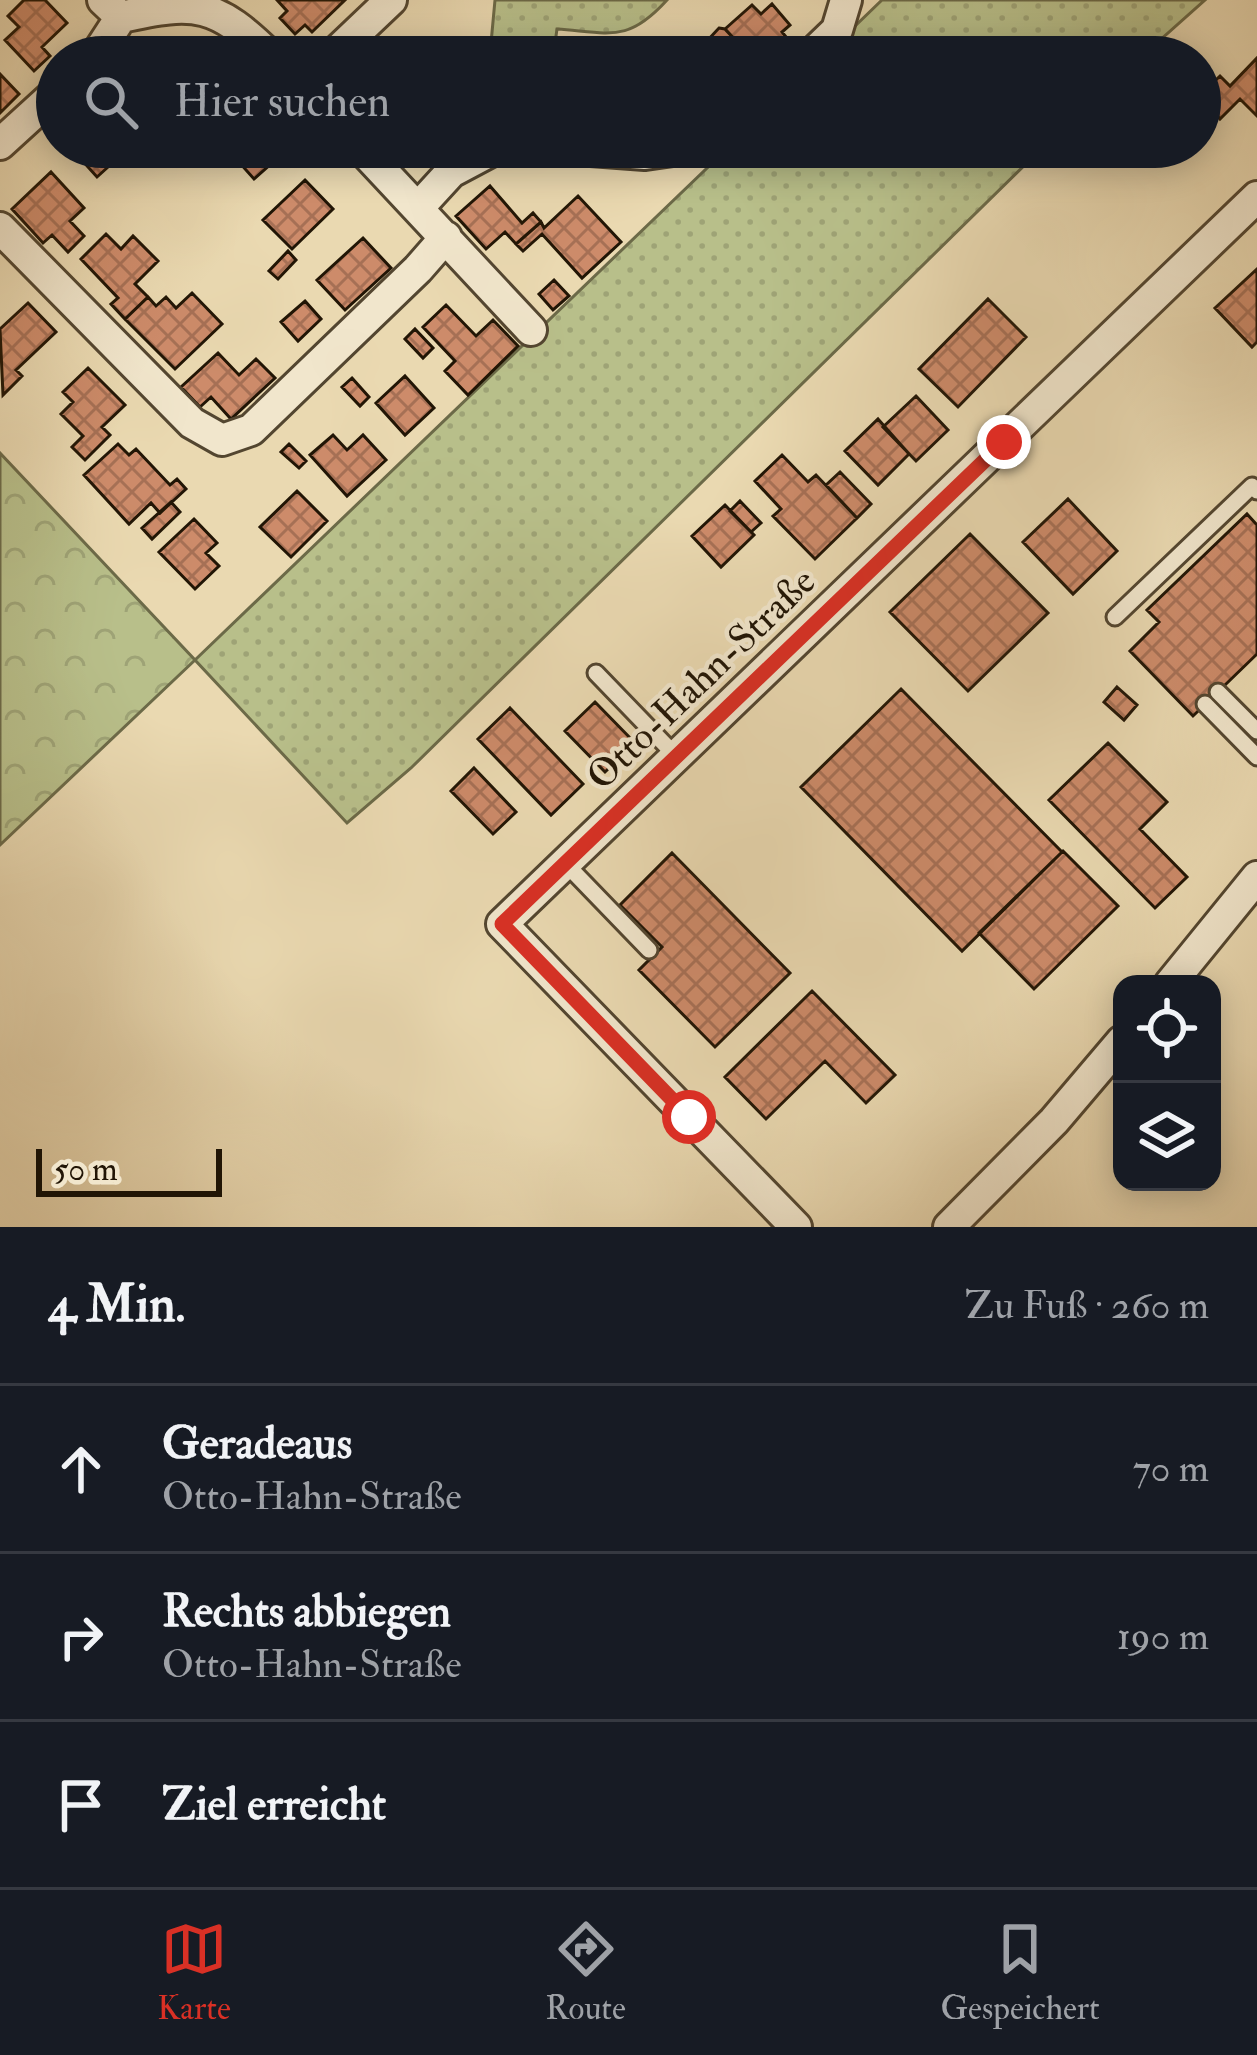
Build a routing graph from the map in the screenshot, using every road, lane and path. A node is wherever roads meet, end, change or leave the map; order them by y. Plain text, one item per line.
1 (391, 0) edge
2 (846, 0) edge
3 (203, 3) edge
4 (112, 8) edge
5 (249, 36) edge
6 (353, 36) edge
7 (831, 36) edge
8 (36, 111) edge
9 (0, 144) edge
10 (380, 168) edge
11 (459, 168) edge
12 (1257, 197) edge
13 (418, 208) junction
14 (0, 228) edge
15 (446, 237) junction
16 (531, 330) dead end
17 (1257, 491) edge
18 (1115, 617) dead end
19 (596, 673) dead end
20 (1257, 731) edge
21 (676, 757) junction
22 (1257, 757) edge
23 (565, 863) junction
24 (1257, 877) edge
25 (649, 950) dead end
26 (1178, 975) edge
27 (1113, 1051) edge
28 (796, 1227) edge
29 (949, 1227) edge

1 - 6 street
2 - 7 street
3 - 4 street
3 - 5 street
8 - 9 street
10 - 13 street
11 - 13 street
12 - 21 street, Otto-Hahn-Straße
13 - 15 street
14 - 15 street
15 - 16 street
17 - 18 lane
19 - 21 lane
20 - 22 lane
21 - 23 street, Otto-Hahn-Straße
23 - 25 lane
23 - 28 street, Otto-Hahn-Straße
24 - 26 street
27 - 29 street

